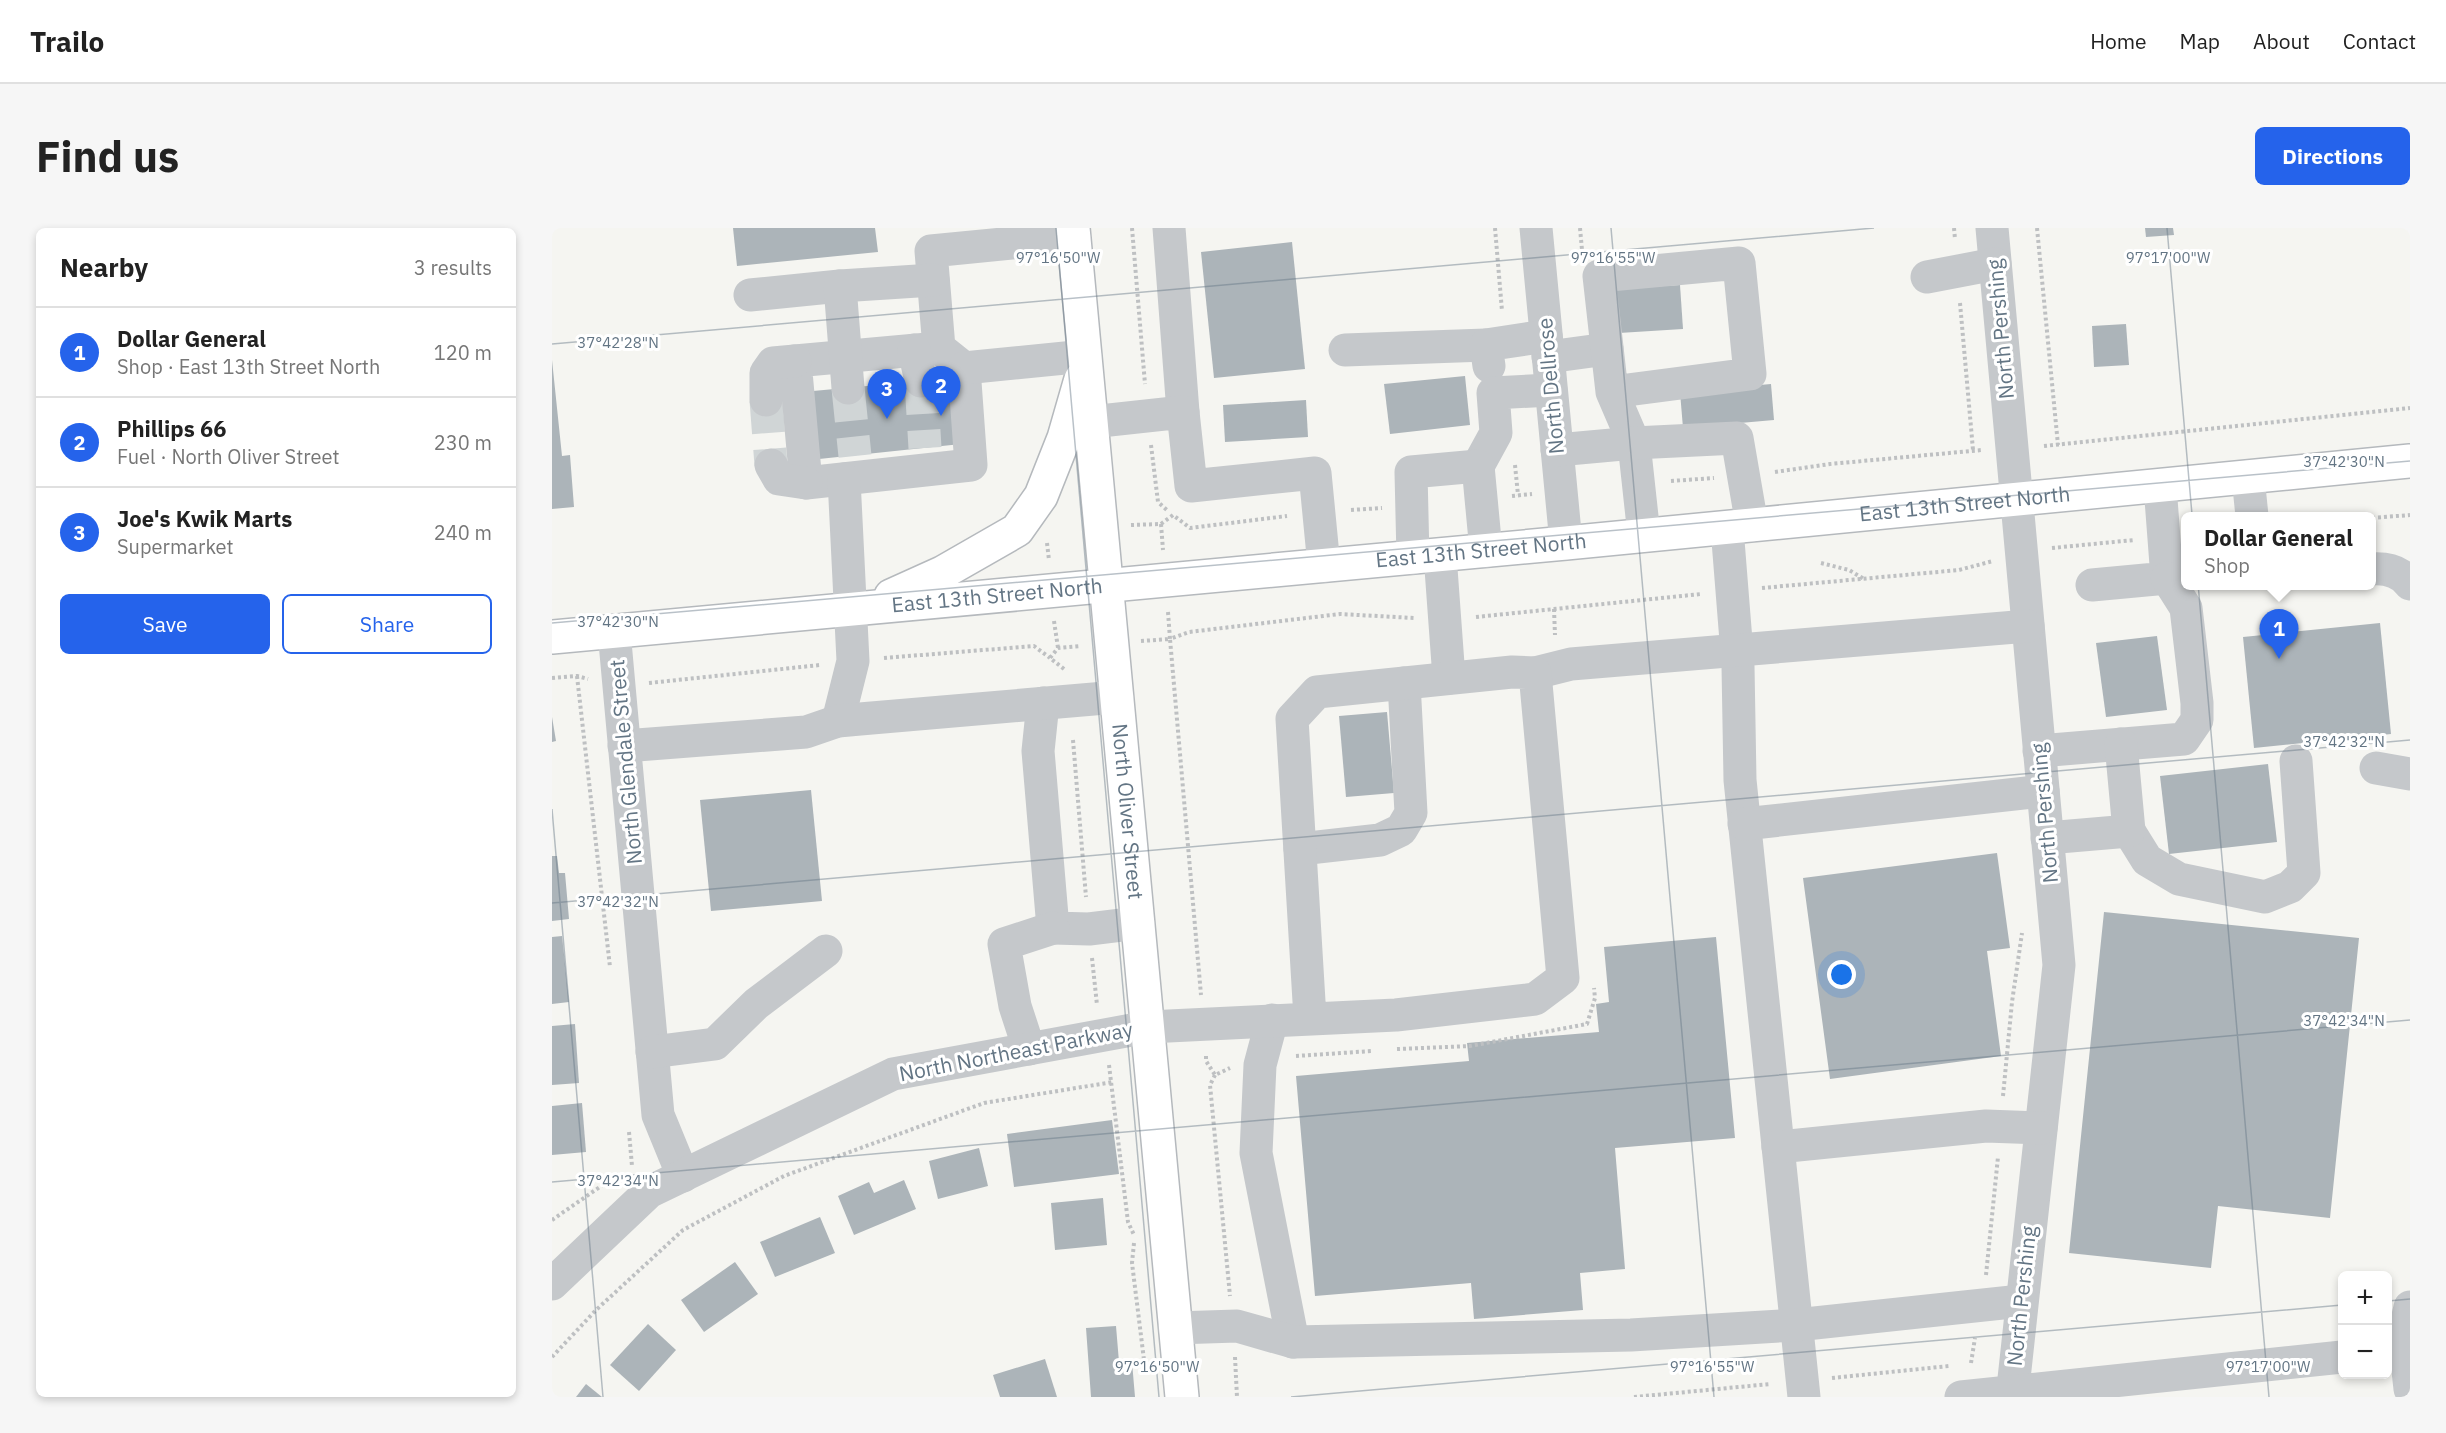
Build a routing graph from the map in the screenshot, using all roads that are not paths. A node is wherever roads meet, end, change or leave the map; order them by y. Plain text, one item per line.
1 (1169, 228) edge
2 (1536, 228) edge
3 (1992, 228) edge
4 (1073, 233) edge
5 (931, 253) edge
6 (1995, 264) junction
7 (1942, 274) road end
8 (840, 286) junction
9 (750, 295) dead end
10 (1486, 345) junction
11 (1547, 346) junction
12 (1607, 349) junction
13 (1345, 350) dead end
14 (1086, 360) junction
15 (795, 361) junction
16 (935, 362) junction
17 (847, 373) junction
18 (1551, 390) junction
19 (1612, 392) junction
20 (1493, 393) junction
21 (766, 400) tunnel mouth
22 (1183, 412) junction
23 (1091, 422) junction
24 (1634, 443) junction
25 (1557, 450) junction
26 (2410, 462) edge
27 (771, 465) dead end
28 (1478, 466) junction
29 (851, 471) junction
30 (2248, 477) junction
31 (806, 483) junction
32 (2160, 486) junction
33 (2017, 499) junction
34 (2252, 512) edge
35 (1740, 526) junction
36 (1644, 536) junction
37 (1566, 543) junction
38 (1486, 551) junction
39 (1427, 556) junction
40 (1324, 566) junction
41 (2376, 569) edge
42 (2168, 578) junction
43 (2410, 584) edge
44 (2092, 585) dead end
45 (1107, 586) junction
46 (859, 607) junction
47 (2028, 626) junction
48 (614, 631) junction
49 (552, 637) edge
50 (1736, 651) junction
51 (1546, 671) junction
52 (1449, 678) junction
53 (1404, 683) junction
54 (1118, 697) junction
55 (1056, 702) junction
56 (838, 721) junction
57 (2121, 744) junction
58 (624, 746) junction
59 (2039, 752) junction
60 (2296, 761) dead end
61 (2376, 768) dead end
62 (2410, 774) edge
63 (2043, 791) junction
64 (1744, 824) junction
65 (2129, 831) junction
66 (2047, 838) junction
67 (1300, 849) junction
68 (1138, 923) junction
69 (1053, 928) junction
70 (826, 951) dead end
71 (1310, 1018) junction
72 (1272, 1020) junction
73 (1148, 1027) junction
74 (1029, 1049) junction
75 (652, 1052) junction
76 (2041, 1128) junction
77 (1778, 1147) junction
78 (682, 1176) junction
79 (552, 1284) edge
80 (2021, 1301) junction
81 (2410, 1307) edge
82 (1796, 1325) junction
83 (1175, 1328) junction
84 (1293, 1341) junction
85 (2401, 1351) edge
86 (2338, 1358) edge
87 (2410, 1389) edge
88 (2012, 1394) edge
89 (1967, 1396) edge
90 (1182, 1397) edge
91 (1804, 1397) edge

1 - 22 street
2 - 11 street, North Dellrose
3 - 6 street, North Pershing
4 - 5 street
4 - 14 main road, North Oliver Street
5 - 8 street
5 - 16 street
6 - 7 street
6 - 33 street, North Pershing
8 - 9 street
8 - 17 street
10 - 11 street
10 - 13 street
10 - 20 street
11 - 12 street
11 - 18 street, North Dellrose
12 - 19 street
12 - 19 street
14 - 16 street
14 - 23 main road, North Oliver Street
14 - 46 main road
15 - 17 street
15 - 21 street
15 - 31 street
16 - 17 street
16 - 29 street
18 - 20 street
18 - 25 street, North Dellrose
19 - 24 street
20 - 28 street
22 - 23 street
22 - 40 street
23 - 45 main road, North Oliver Street
24 - 25 street
24 - 35 street
24 - 36 street
25 - 37 street, North Dellrose
26 - 30 main road, East 13th Street North
27 - 31 street
28 - 38 street
28 - 39 street
29 - 31 street
29 - 46 street
30 - 32 main road, East 13th Street North
30 - 34 street
32 - 33 main road, East 13th Street North
32 - 42 street
33 - 35 main road, East 13th Street North
33 - 47 street, North Pershing
35 - 36 main road, East 13th Street North
35 - 50 street
36 - 37 main road, East 13th Street North
37 - 38 main road, East 13th Street North
38 - 39 main road, East 13th Street North
39 - 40 main road, East 13th Street North
39 - 52 street
40 - 45 main road, East 13th Street North
41 - 43 street
42 - 44 street
42 - 57 street
45 - 46 main road, East 13th Street North
45 - 54 main road, North Oliver Street
46 - 48 main road, East 13th Street North
46 - 56 street
47 - 50 street
47 - 59 street, North Pershing
48 - 49 main road, East 13th Street North
48 - 58 street, North Glendale Street
50 - 51 street
50 - 64 street
51 - 52 street
51 - 71 street, North Northeast Parkway
52 - 53 street
53 - 67 street
53 - 67 street
54 - 55 street
54 - 68 main road, North Oliver Street
55 - 56 street
55 - 69 street
56 - 58 street
57 - 59 street
57 - 65 street
58 - 75 street, North Glendale Street
59 - 63 street, North Pershing
60 - 65 street
61 - 62 street
63 - 64 street
63 - 66 street, North Pershing
64 - 77 street
65 - 66 street
66 - 76 street, North Pershing
67 - 71 street
68 - 69 street
68 - 73 main road, North Oliver Street
69 - 74 street
70 - 75 street
71 - 72 street, North Northeast Parkway
72 - 73 street, North Northeast Parkway
72 - 84 street
73 - 74 street, North Northeast Parkway
73 - 83 main road, North Oliver Street
74 - 78 street, North Northeast Parkway
75 - 78 street, North Glendale Street
76 - 77 street
76 - 80 street, North Pershing
77 - 82 street
78 - 79 street, North Northeast Parkway
80 - 82 street
80 - 88 street, North Pershing
81 - 85 street
82 - 84 street
82 - 91 street
83 - 84 street
83 - 90 main road, North Oliver Street
85 - 87 street
86 - 88 street
88 - 89 street

